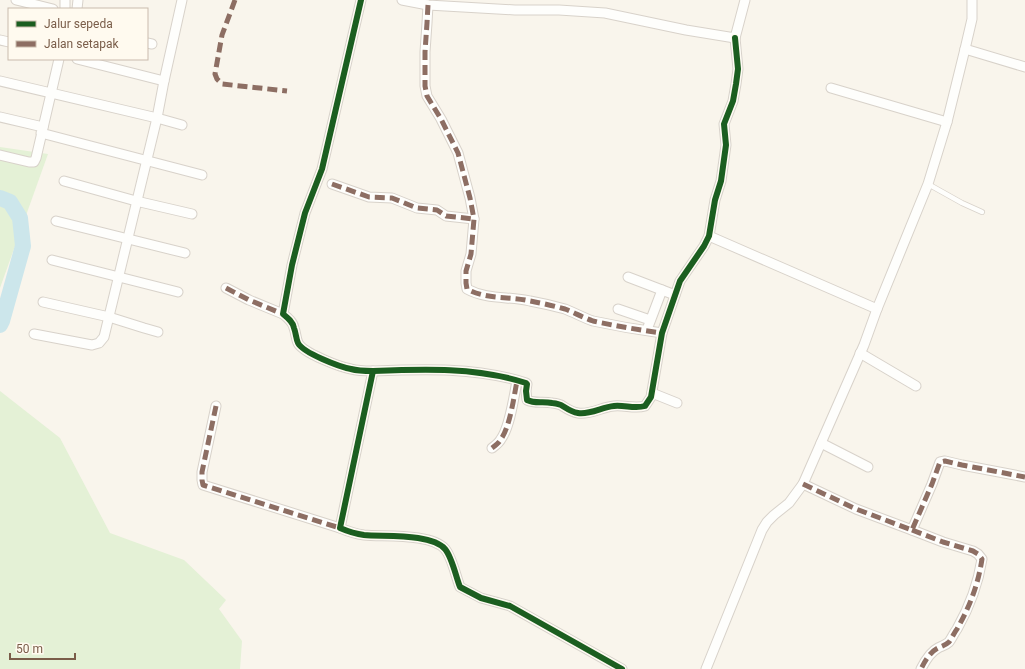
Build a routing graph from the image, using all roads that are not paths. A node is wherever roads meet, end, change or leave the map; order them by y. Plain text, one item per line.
1 (16, 0) edge
2 (182, 0) edge
3 (361, 0) edge
4 (402, 0) edge
5 (745, 0) edge
6 (972, 0) edge
7 (428, 5) junction
8 (49, 8) edge
9 (735, 38) junction
10 (965, 49) junction
11 (59, 60) edge
12 (81, 60) edge
13 (1025, 67) edge
14 (0, 81) edge
15 (164, 81) junction
16 (831, 88) dead end
17 (51, 94) junction
18 (0, 117) edge
19 (156, 118) junction
20 (947, 122) junction
21 (182, 125) dead end
22 (42, 130) junction
23 (0, 155) edge
24 (146, 161) junction
25 (202, 175) dead end
26 (64, 181) dead end
27 (332, 184) dead end
28 (928, 184) junction
29 (136, 200) junction
30 (982, 212) dead end
31 (192, 214) dead end
32 (474, 219) junction
33 (56, 221) dead end
34 (709, 236) junction
35 (128, 239) junction
36 (185, 253) dead end
37 (52, 260) dead end
38 (118, 277) junction
39 (628, 277) dead end
40 (226, 288) dead end
41 (662, 290) junction
42 (178, 292) dead end
43 (675, 295) junction
44 (43, 302) dead end
45 (618, 309) dead end
46 (877, 309) junction
47 (283, 314) junction
48 (109, 317) junction
49 (158, 332) dead end
50 (662, 333) junction
51 (34, 334) dead end
52 (860, 353) junction
53 (373, 371) junction
54 (517, 380) junction
55 (916, 386) dead end
56 (652, 393) junction
57 (678, 403) dead end
58 (216, 406) dead end
59 (821, 443) junction
60 (492, 448) dead end
61 (868, 467) dead end
62 (1025, 477) edge
63 (802, 484) junction
64 (340, 528) junction
65 (912, 530) junction
66 (622, 669) edge
67 (706, 669) edge
68 (921, 669) edge

1 - 8 street
2 - 15 street
3 - 47 street
4 - 7 street
5 - 9 street
6 - 10 street
7 - 9 street
7 - 32 street
9 - 34 street
10 - 13 street
10 - 20 street
11 - 17 street
12 - 15 street
14 - 17 street
15 - 19 street
16 - 20 street
17 - 19 street
17 - 22 street
18 - 22 street
19 - 21 street
19 - 24 street
20 - 28 street
22 - 23 street
22 - 24 street
24 - 25 street
24 - 29 street
26 - 29 street
27 - 32 street
28 - 30 lane
28 - 46 street
29 - 31 street
29 - 35 street
32 - 50 street
33 - 35 street
34 - 43 street
34 - 46 street
35 - 36 street
35 - 38 street
37 - 38 street
38 - 42 street
38 - 48 street
39 - 41 street
40 - 47 street
41 - 43 street
41 - 45 street
43 - 50 street
44 - 48 street
46 - 52 street
47 - 53 street
48 - 49 street
48 - 51 street
50 - 56 street
52 - 55 street
52 - 59 street
53 - 54 street
53 - 64 street
54 - 56 street
54 - 60 street
56 - 57 street
58 - 64 street
59 - 61 street
59 - 63 street
62 - 65 street
63 - 65 street
63 - 67 street
64 - 66 street
65 - 68 street

